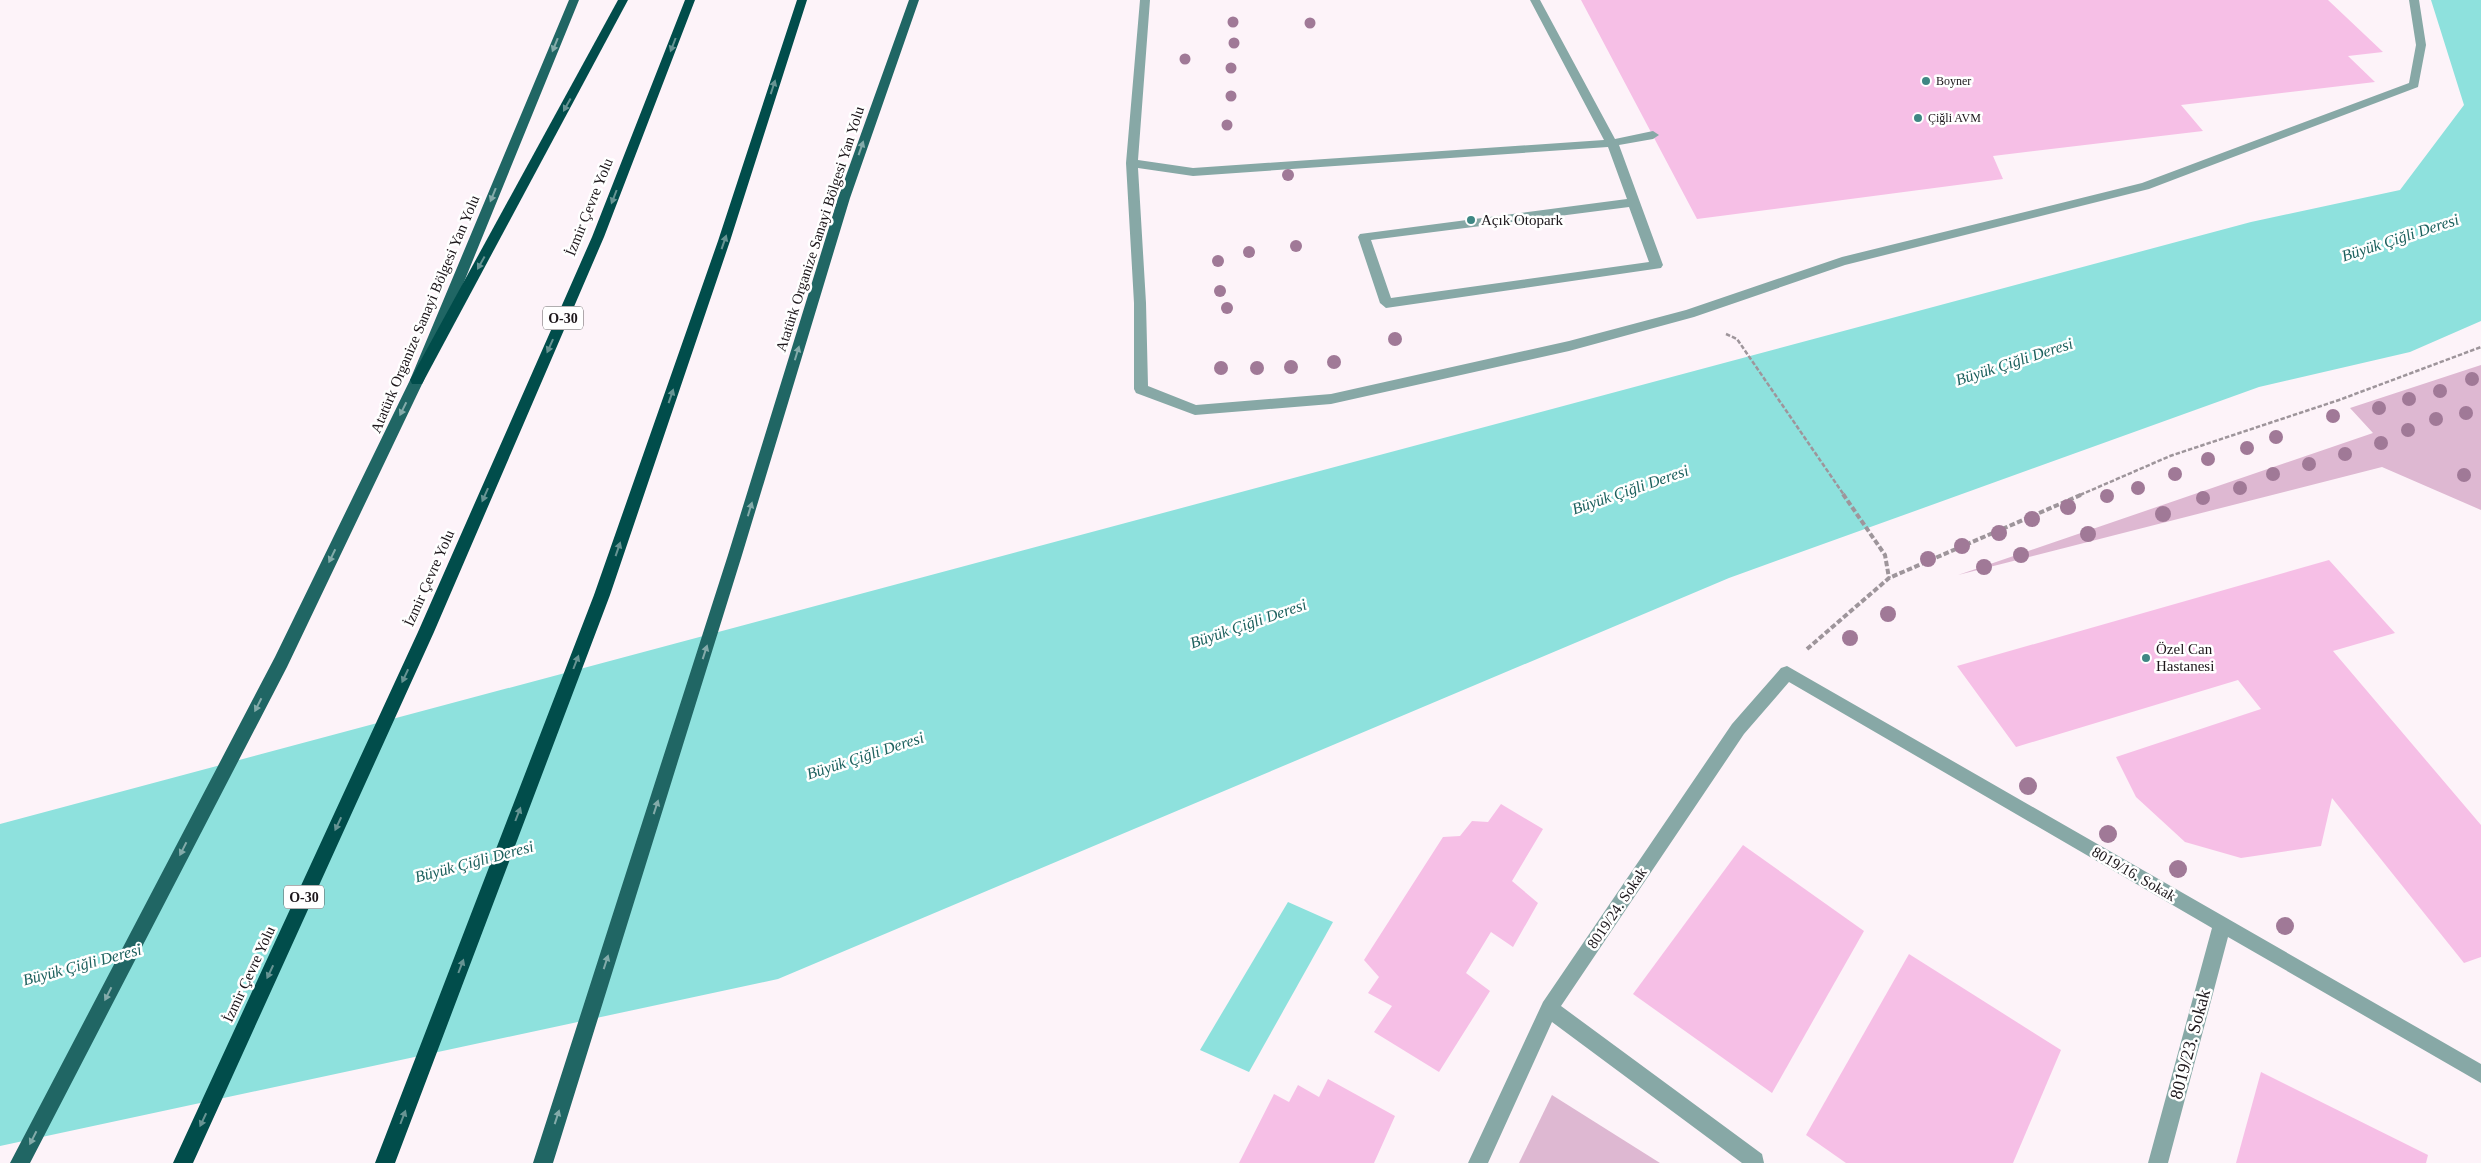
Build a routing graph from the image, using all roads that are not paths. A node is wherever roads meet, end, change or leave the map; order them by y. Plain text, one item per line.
1 (574, 0) edge
2 (624, 0) edge
3 (690, 0) edge
4 (802, 0) edge
5 (914, 0) edge
6 (1145, 0) edge
7 (1535, 0) edge
8 (2414, 0) edge
9 (1653, 135) dead end
10 (1612, 143) junction
11 (1132, 163) junction
12 (1634, 202) junction
13 (417, 380) junction
14 (1787, 673) joint
15 (2222, 925) junction
16 (1549, 1008) junction
17 (2481, 1074) edge
18 (20, 1163) edge
19 (183, 1163) edge
20 (385, 1163) edge
21 (543, 1163) edge
22 (1478, 1163) edge
23 (1754, 1163) edge
24 (2158, 1163) edge

1 -> 13 main road, Atatürk Organize Sanayi Bölgesi Yan Yolu
2 -> 13 highway
3 -> 19 highway, İzmir Çevre Yolu / O-30
20 -> 4 highway
21 -> 5 main road, Atatürk Organize Sanayi Bölgesi Yan Yolu
6 - 11 street
7 - 10 street
8 - 11 street
9 - 10 street
10 - 11 street
10 - 12 street
12 - 12 street
13 -> 18 main road, Atatürk Organize Sanayi Bölgesi Yan Yolu
14 - 15 street, 8019/16. Sokak
14 - 16 street, 8019/24. Sokak
15 - 17 street, 8019/16. Sokak
15 - 24 street, 8019/23. Sokak
16 - 22 street, 8019/24. Sokak
16 - 23 street

